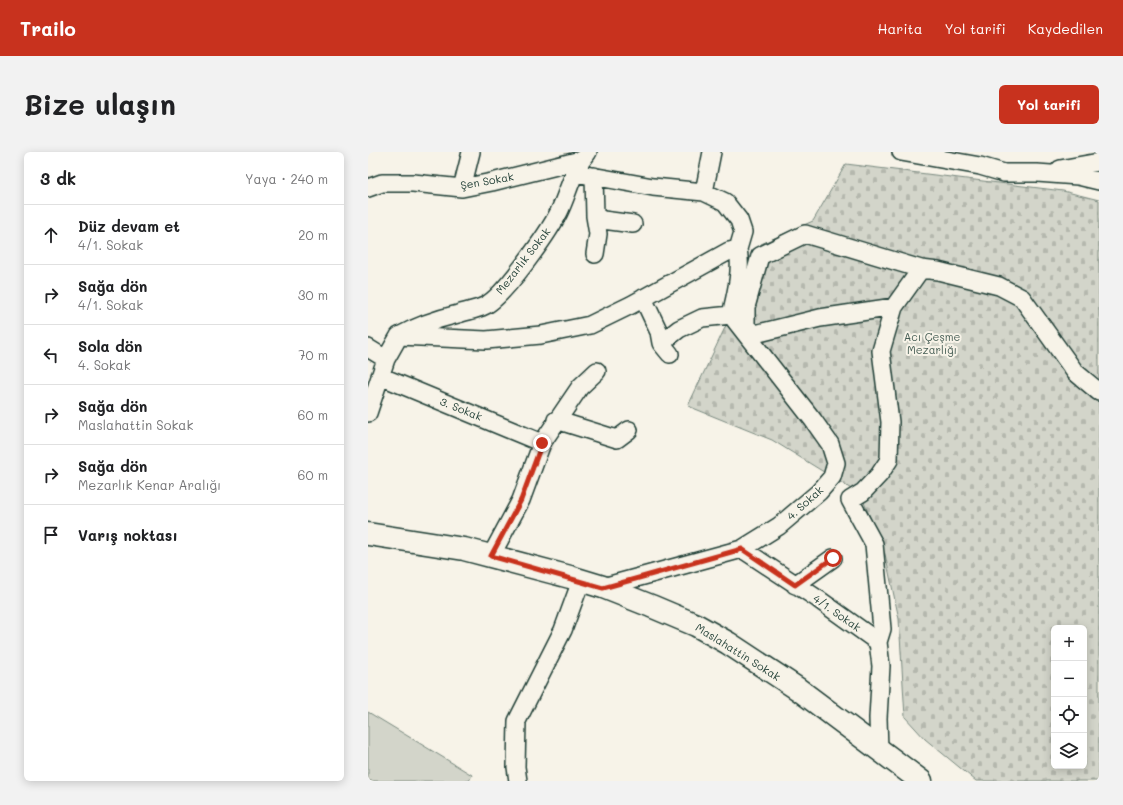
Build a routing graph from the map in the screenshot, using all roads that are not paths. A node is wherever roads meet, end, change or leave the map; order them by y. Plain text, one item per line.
1 (471, 152) edge
2 (712, 152) edge
3 (901, 152) edge
4 (981, 159) edge
5 (581, 162) edge
6 (1099, 162) edge
7 (1037, 173) junction
8 (594, 176) junction
9 (1099, 181) edge
10 (368, 188) edge
11 (462, 188) junction
12 (704, 192) junction
13 (595, 216) junction
14 (633, 224) dead end
15 (738, 252) junction
16 (595, 254) dead end
17 (921, 269) junction
18 (643, 298) junction
19 (894, 307) junction
20 (731, 315) junction
21 (399, 336) junction
22 (368, 348) edge
23 (386, 360) junction
24 (597, 370) dead end
25 (380, 376) junction
26 (1099, 392) edge
27 (368, 413) edge
28 (556, 420) junction
29 (629, 430) dead end
30 (542, 443) junction
31 (368, 534) edge
32 (742, 549) junction
33 (491, 556) junction
34 (833, 558) dead end
35 (581, 581) junction
36 (795, 585) junction
37 (603, 588) junction
38 (878, 642) junction
39 (879, 750) junction
40 (518, 781) edge
41 (921, 781) edge

1 - 11 street
2 - 12 street
3 - 4 street
4 - 7 street
5 - 8 street
5 - 11 street, Şen Sokak
5 - 21 street, Mezarlık Sokak
6 - 7 street
7 - 9 street
8 - 12 street
8 - 13 street
10 - 11 street, Şen Sokak
12 - 15 street
13 - 14 street
13 - 16 street
15 - 18 street
15 - 20 street
17 - 19 street
17 - 19 street
17 - 26 street
18 - 20 street
18 - 21 street
19 - 38 street
20 - 32 street, 4. Sokak
21 - 23 street
22 - 23 street
23 - 25 street
24 - 28 street
25 - 27 street
25 - 30 street, 3. Sokak
28 - 29 street
28 - 30 street
30 - 33 street
31 - 33 main road, Maslahattin Sokak
32 - 36 street, 4/1. Sokak
32 - 37 street, 4. Sokak
33 - 35 main road, Maslahattin Sokak
34 - 36 street
35 - 37 main road, Maslahattin Sokak
35 - 40 street
36 - 38 street, 4/1. Sokak
37 - 39 main road, Maslahattin Sokak
38 - 39 street
39 - 41 main road, Maslahattin Sokak

